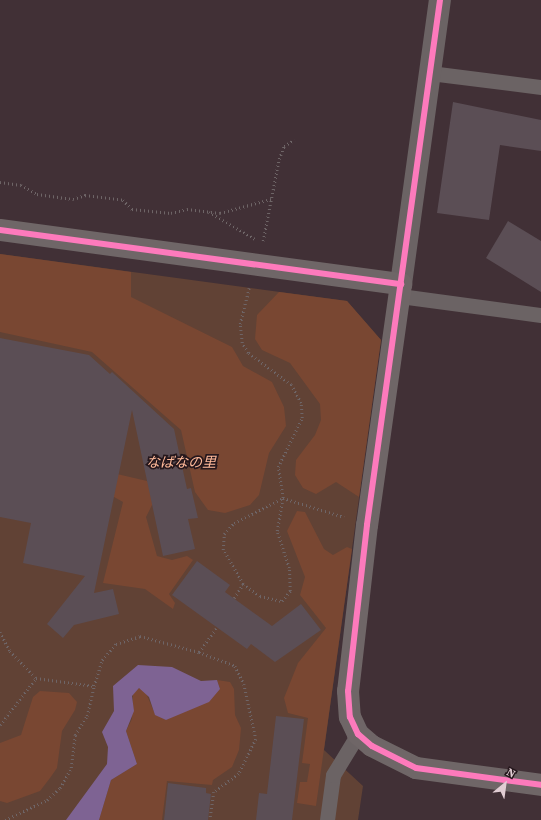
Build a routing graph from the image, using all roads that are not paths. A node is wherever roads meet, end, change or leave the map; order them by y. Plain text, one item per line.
1 (440, 0) edge
2 (430, 73) junction
3 (541, 87) edge
4 (0, 230) edge
5 (400, 290) junction
6 (541, 315) edge
7 (358, 734) junction
8 (541, 785) edge
9 (327, 820) edge

1 - 2 street
2 - 3 lane
2 - 5 street
4 - 5 street
5 - 6 lane
5 - 7 street
7 - 8 street
7 - 9 lane

